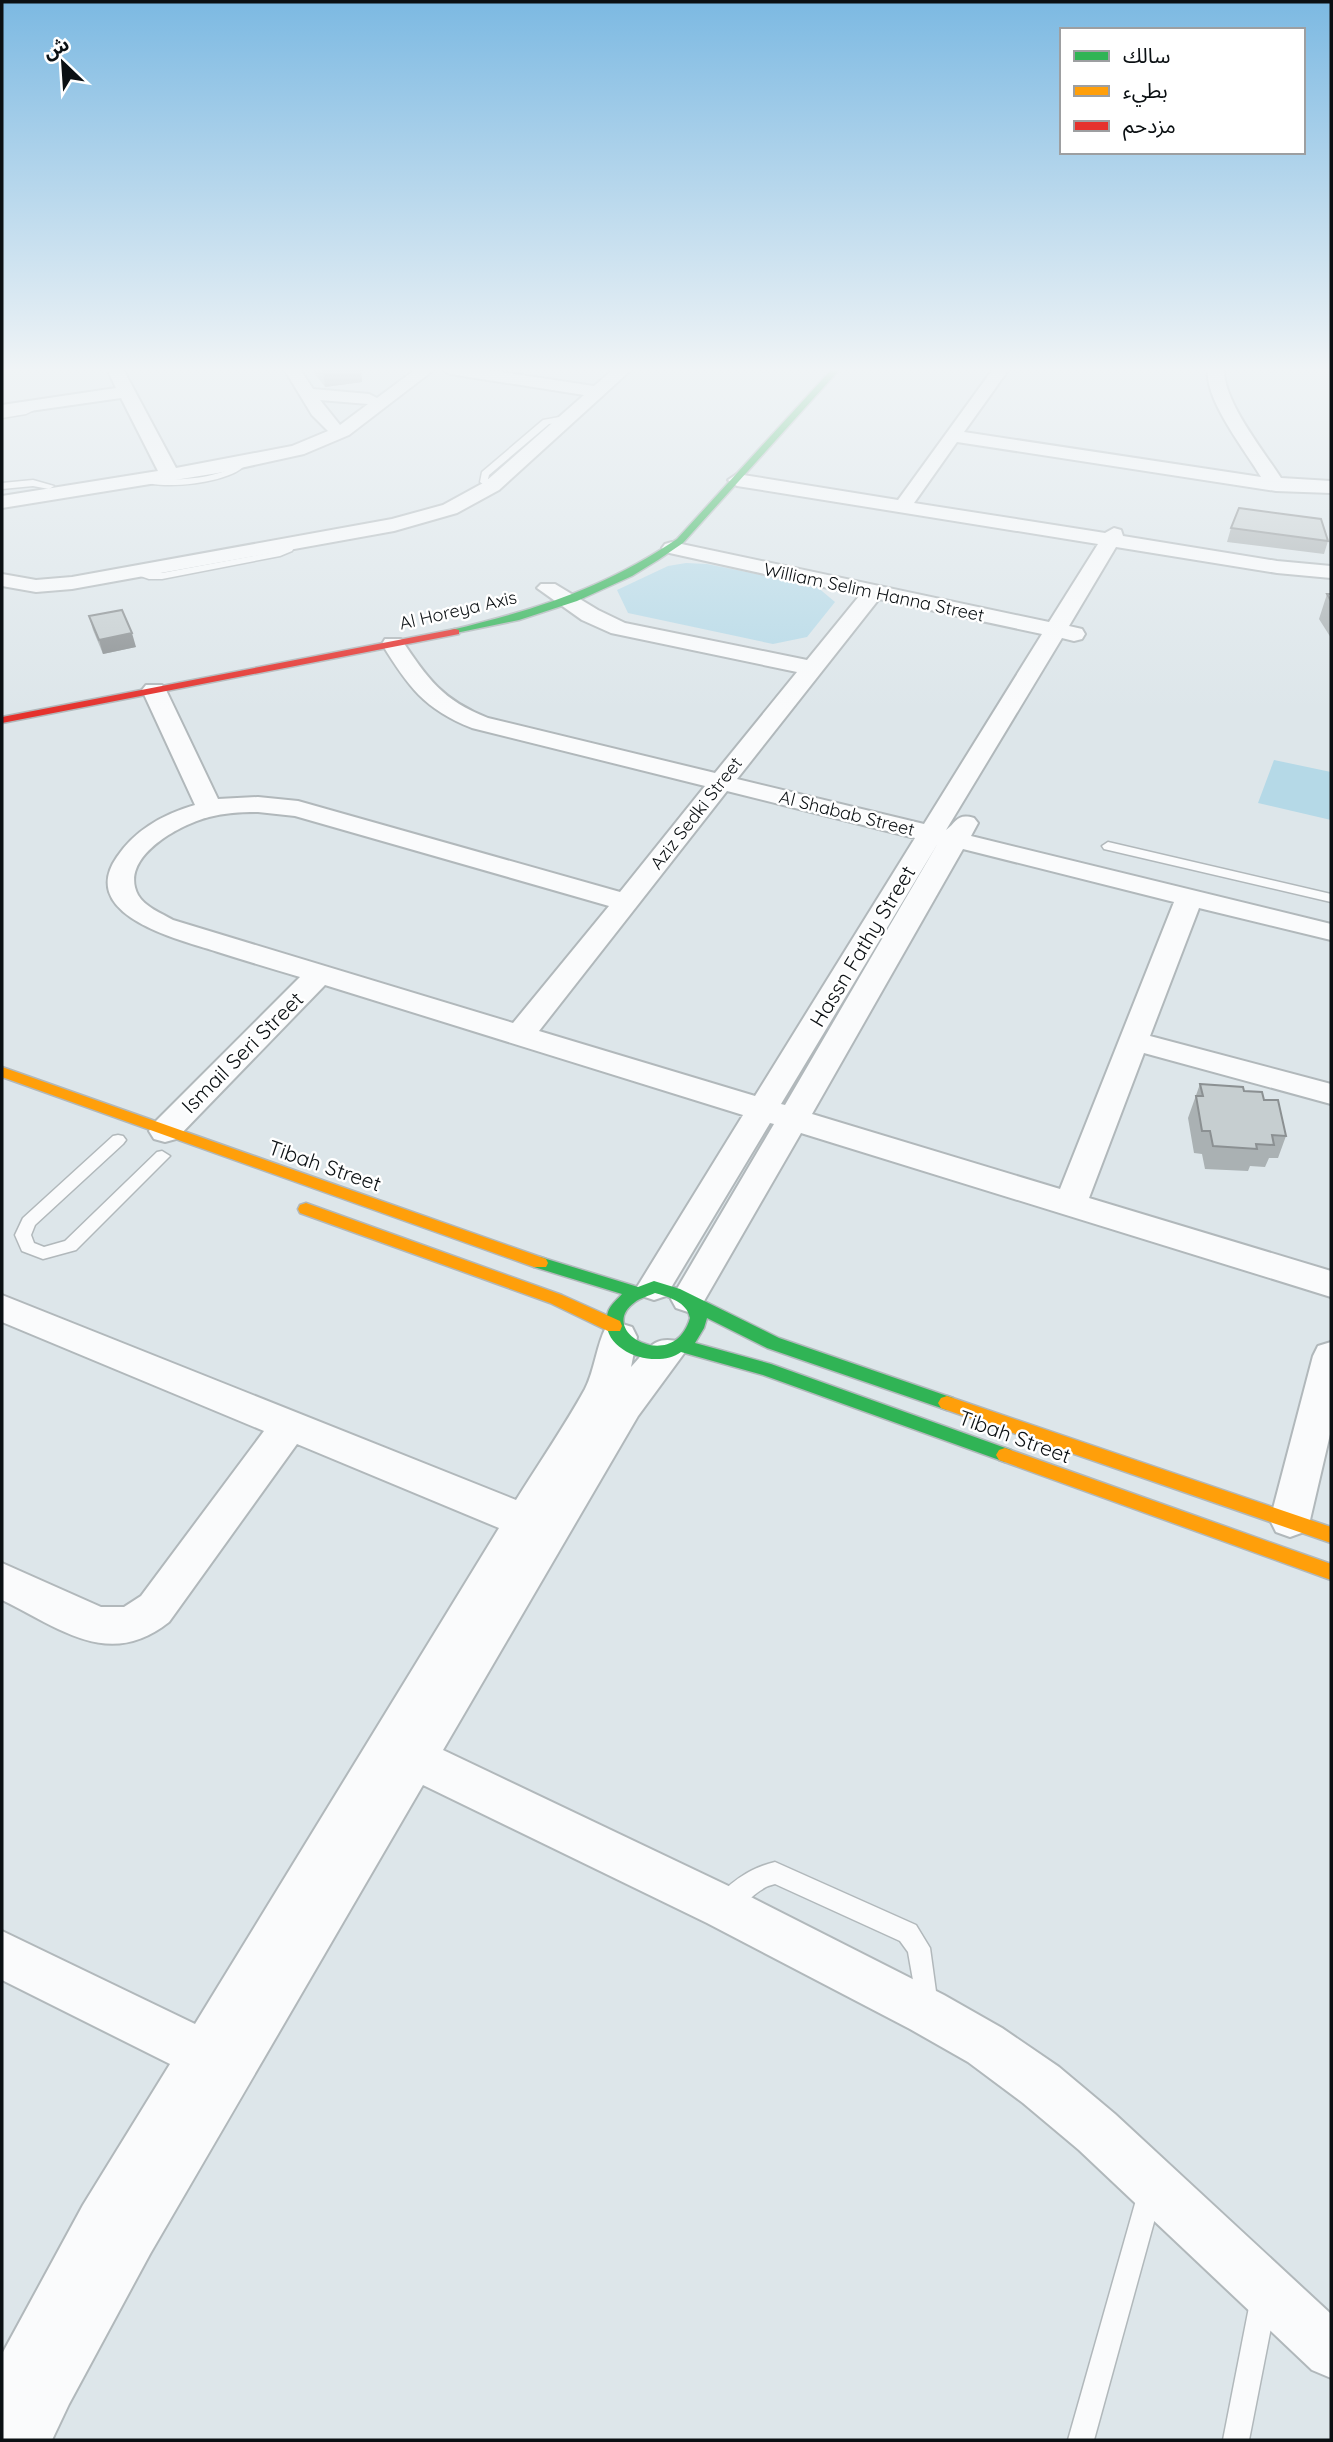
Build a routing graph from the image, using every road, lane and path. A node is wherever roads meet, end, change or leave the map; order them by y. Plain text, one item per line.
1 (73, 483) edge
2 (117, 483) edge
3 (495, 483) edge
4 (734, 483) edge
5 (784, 483) edge
6 (791, 483) edge
7 (919, 483) edge
8 (1263, 483) edge
9 (1276, 485) joint
10 (2, 486) edge
11 (49, 486) junction
12 (1331, 487) edge
13 (2, 494) edge
14 (907, 499) junction
15 (2, 502) edge
16 (1122, 538) junction
17 (672, 548) junction
18 (1331, 564) edge
19 (1331, 572) edge
20 (2, 580) edge
21 (554, 591) junction
22 (873, 592) junction
23 (438, 618) dead end
24 (1066, 632) junction
25 (388, 635) junction
26 (812, 668) junction
27 (154, 690) junction
28 (2, 720) edge
29 (726, 776) junction
30 (210, 809) junction
31 (947, 831) junction
32 (1108, 846) dead end
33 (1189, 898) junction
34 (1331, 898) edge
35 (626, 902) junction
36 (1331, 915) edge
37 (1331, 932) edge
38 (320, 974) junction
39 (520, 1035) junction
40 (1134, 1041) junction
41 (2, 1072) edge
42 (1331, 1094) edge
43 (763, 1109) junction
44 (794, 1119) junction
45 (123, 1142) joint
46 (167, 1149) junction
47 (293, 1204) dead end
48 (1070, 1205) junction
49 (1331, 1284) edge
50 (645, 1290) junction
51 (691, 1302) junction
52 (2, 1308) edge
53 (616, 1332) junction
54 (675, 1349) junction
55 (1331, 1356) edge
56 (289, 1426) junction
57 (1290, 1520) junction
58 (524, 1521) junction
59 (1331, 1535) edge
60 (1331, 1572) edge
61 (2, 1581) edge
62 (415, 1759) junction
63 (2, 1955) edge
64 (203, 2054) junction
65 (1152, 2184) junction
66 (1266, 2289) junction
67 (1331, 2351) edge
68 (2, 2409) edge
69 (23, 2440) edge
70 (1081, 2440) edge
71 (1236, 2440) edge

1 - 11 street
2 - 15 street
3 - 20 street
4 - 17 main road, Al Horeya Axis
5 - 16 street
6 - 14 street
7 - 14 street
8 - 9 street
9 - 12 street
10 - 11 lane
11 - 13 street
14 - 16 street
16 - 18 street
16 - 19 street
16 - 24 street, Hassn Fathy Street
17 - 21 main road, Al Horeya Axis
17 - 22 street, William Selim Hanna Street
21 - 25 main road, Al Horeya Axis
21 - 26 street
22 - 24 street, William Selim Hanna Street
22 - 26 street, Aziz Sedki Street
23 - 25 main road, Al Horeya Axis
24 - 31 street, Hassn Fathy Street
25 - 27 main road, Al Horeya Axis
25 - 29 street, Al Shabab Street
26 - 29 street, Aziz Sedki Street
27 - 28 main road, Al Horeya Axis
27 - 30 street
29 - 31 street, Al Shabab Street
29 - 35 street, Aziz Sedki Street
30 - 35 street
30 - 38 street
31 - 33 street, Al Shabab Street
31 - 36 street, Al Shabab Street
31 - 43 street, Hassn Fathy Street
31 - 44 street, Hassn Fathy Street
32 - 34 lane
33 - 37 street, Al Shabab Street
33 - 40 street
35 - 39 street, Aziz Sedki Street
38 - 39 street
38 - 46 street, Ismail Seri Street
39 - 43 street
40 - 42 street
40 - 48 street
41 - 46 main road, Tibah Street
43 - 44 street
43 - 50 street, Hassn Fathy Street
44 - 48 street
44 - 51 street, Hassn Fathy Street
45 - 46 main road, Tibah Street
45 - 46 lane
46 - 50 main road, Tibah Street
47 - 53 main road
48 - 49 street
50 - 51 main road
50 - 53 main road
51 - 54 main road
51 - 57 main road, Tibah Street
52 - 56 street
53 - 54 main road
53 - 58 street
54 - 60 main road, Tibah Street
54 - 62 street
55 - 57 street
56 - 58 street
56 - 61 street
57 - 59 main road, Tibah Street
58 - 64 street
62 - 65 street
62 - 69 street
63 - 64 street
64 - 68 street
65 - 66 street
65 - 70 lane
66 - 67 street
66 - 71 lane

